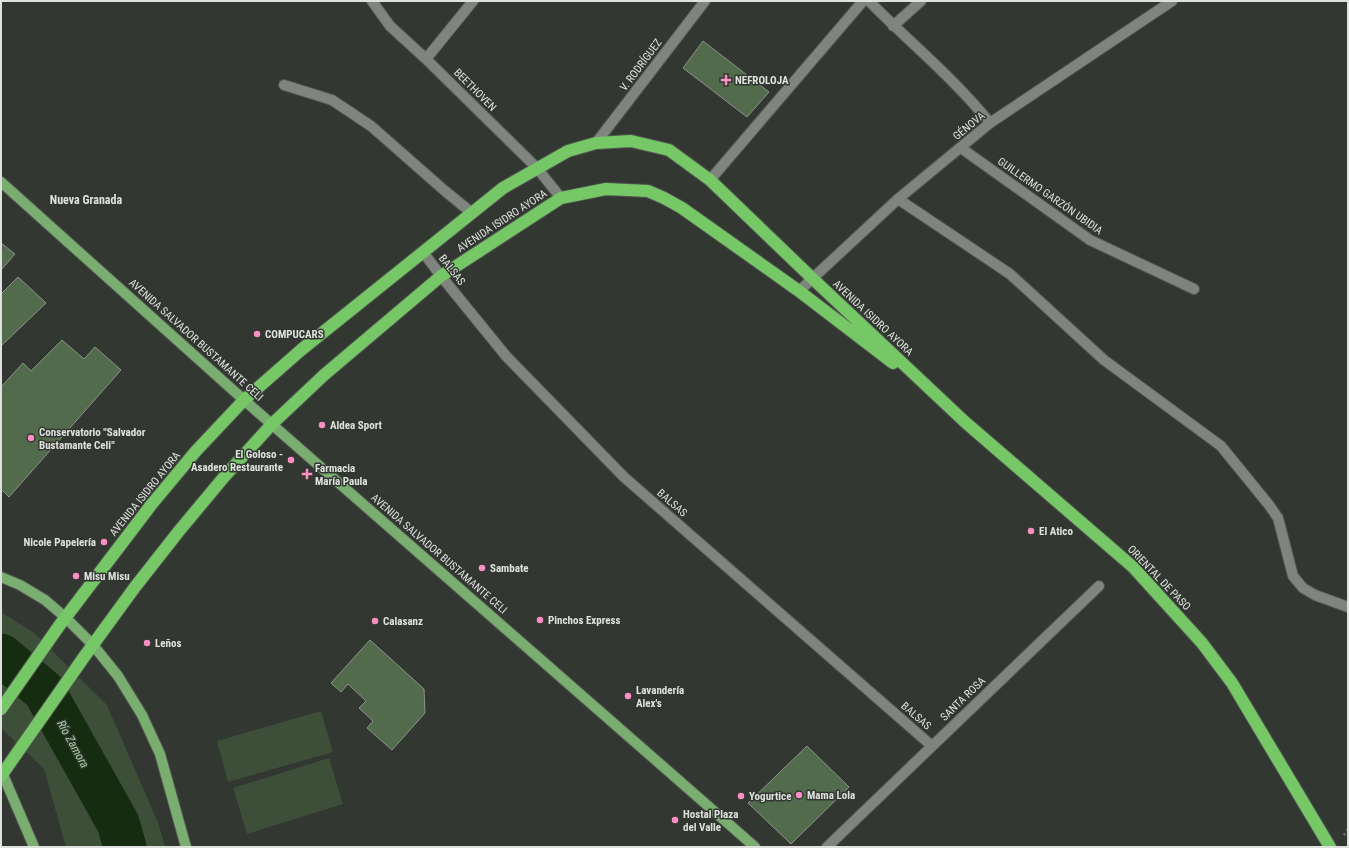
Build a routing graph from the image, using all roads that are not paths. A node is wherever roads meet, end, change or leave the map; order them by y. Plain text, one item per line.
1 (372, 1) edge
2 (473, 1) edge
3 (704, 1) edge
4 (863, 1) edge
5 (869, 1) edge
6 (921, 1) edge
7 (1172, 1) edge
8 (893, 26) junction
9 (426, 58) junction
10 (284, 85) dead end
11 (990, 123) junction
12 (596, 143) junction
13 (961, 148) junction
14 (537, 168) junction
15 (710, 180) junction
16 (1, 182) edge
17 (562, 198) junction
18 (898, 199) junction
19 (472, 213) junction
20 (424, 252) junction
21 (441, 276) junction
22 (813, 279) junction
23 (1194, 289) dead end
24 (799, 291) junction
25 (913, 374) junction
26 (244, 400) junction
27 (272, 424) junction
28 (1, 577) edge
29 (1099, 586) dead end
30 (1348, 607) edge
31 (62, 622) junction
32 (93, 645) junction
33 (1, 709) edge
34 (932, 746) junction
35 (2, 773) edge
36 (34, 847) edge
37 (186, 847) edge
38 (755, 847) edge
39 (827, 847) edge
40 (1330, 847) edge

1 - 9 street, BEETHOVEN
2 - 9 street
3 - 12 street, V. RODRÍGUEZ
4 - 15 street
5 - 8 street
6 - 8 street
7 - 11 street, GÉNOVA
8 - 11 street
9 - 14 street, BEETHOVEN
10 - 19 street
11 - 13 street, GÉNOVA
12 - 14 highway, AVENIDA ISIDRO AYORA
12 - 15 highway, AVENIDA ISIDRO AYORA
13 - 18 street, GÉNOVA
13 - 23 street, GUILLERMO GARZÓN UBIDIA
14 - 17 street, BEETHOVEN
14 - 19 highway, AVENIDA ISIDRO AYORA
15 - 22 highway, AVENIDA ISIDRO AYORA
16 - 26 main road, AVENIDA SALVADOR BUSTAMANTE CELI
17 - 21 highway, AVENIDA ISIDRO AYORA
17 - 24 highway, AVENIDA ISIDRO AYORA
18 - 22 street, GÉNOVA
18 - 30 street
19 - 20 highway, AVENIDA ISIDRO AYORA
20 - 21 street, BALSAS
20 - 26 highway, AVENIDA ISIDRO AYORA
21 - 27 highway, AVENIDA ISIDRO AYORA
21 - 34 street, BALSAS
22 - 24 street, GÉNOVA
22 - 25 highway, AVENIDA ISIDRO AYORA
24 - 25 highway, AVENIDA ISIDRO AYORA
25 - 40 highway, ORIENTAL DE PASO
26 - 27 main road, AVENIDA SALVADOR BUSTAMANTE CELI
26 - 31 highway, AVENIDA ISIDRO AYORA
27 - 32 highway, AVENIDA ISIDRO AYORA
27 - 38 main road, AVENIDA SALVADOR BUSTAMANTE CELI
28 - 31 main road
29 - 34 street, SANTA ROSA
31 - 32 main road
31 - 33 highway, AVENIDA ISIDRO AYORA
32 - 35 highway, AVENIDA ISIDRO AYORA
32 - 37 main road
34 - 39 street, SANTA ROSA
35 - 36 main road

